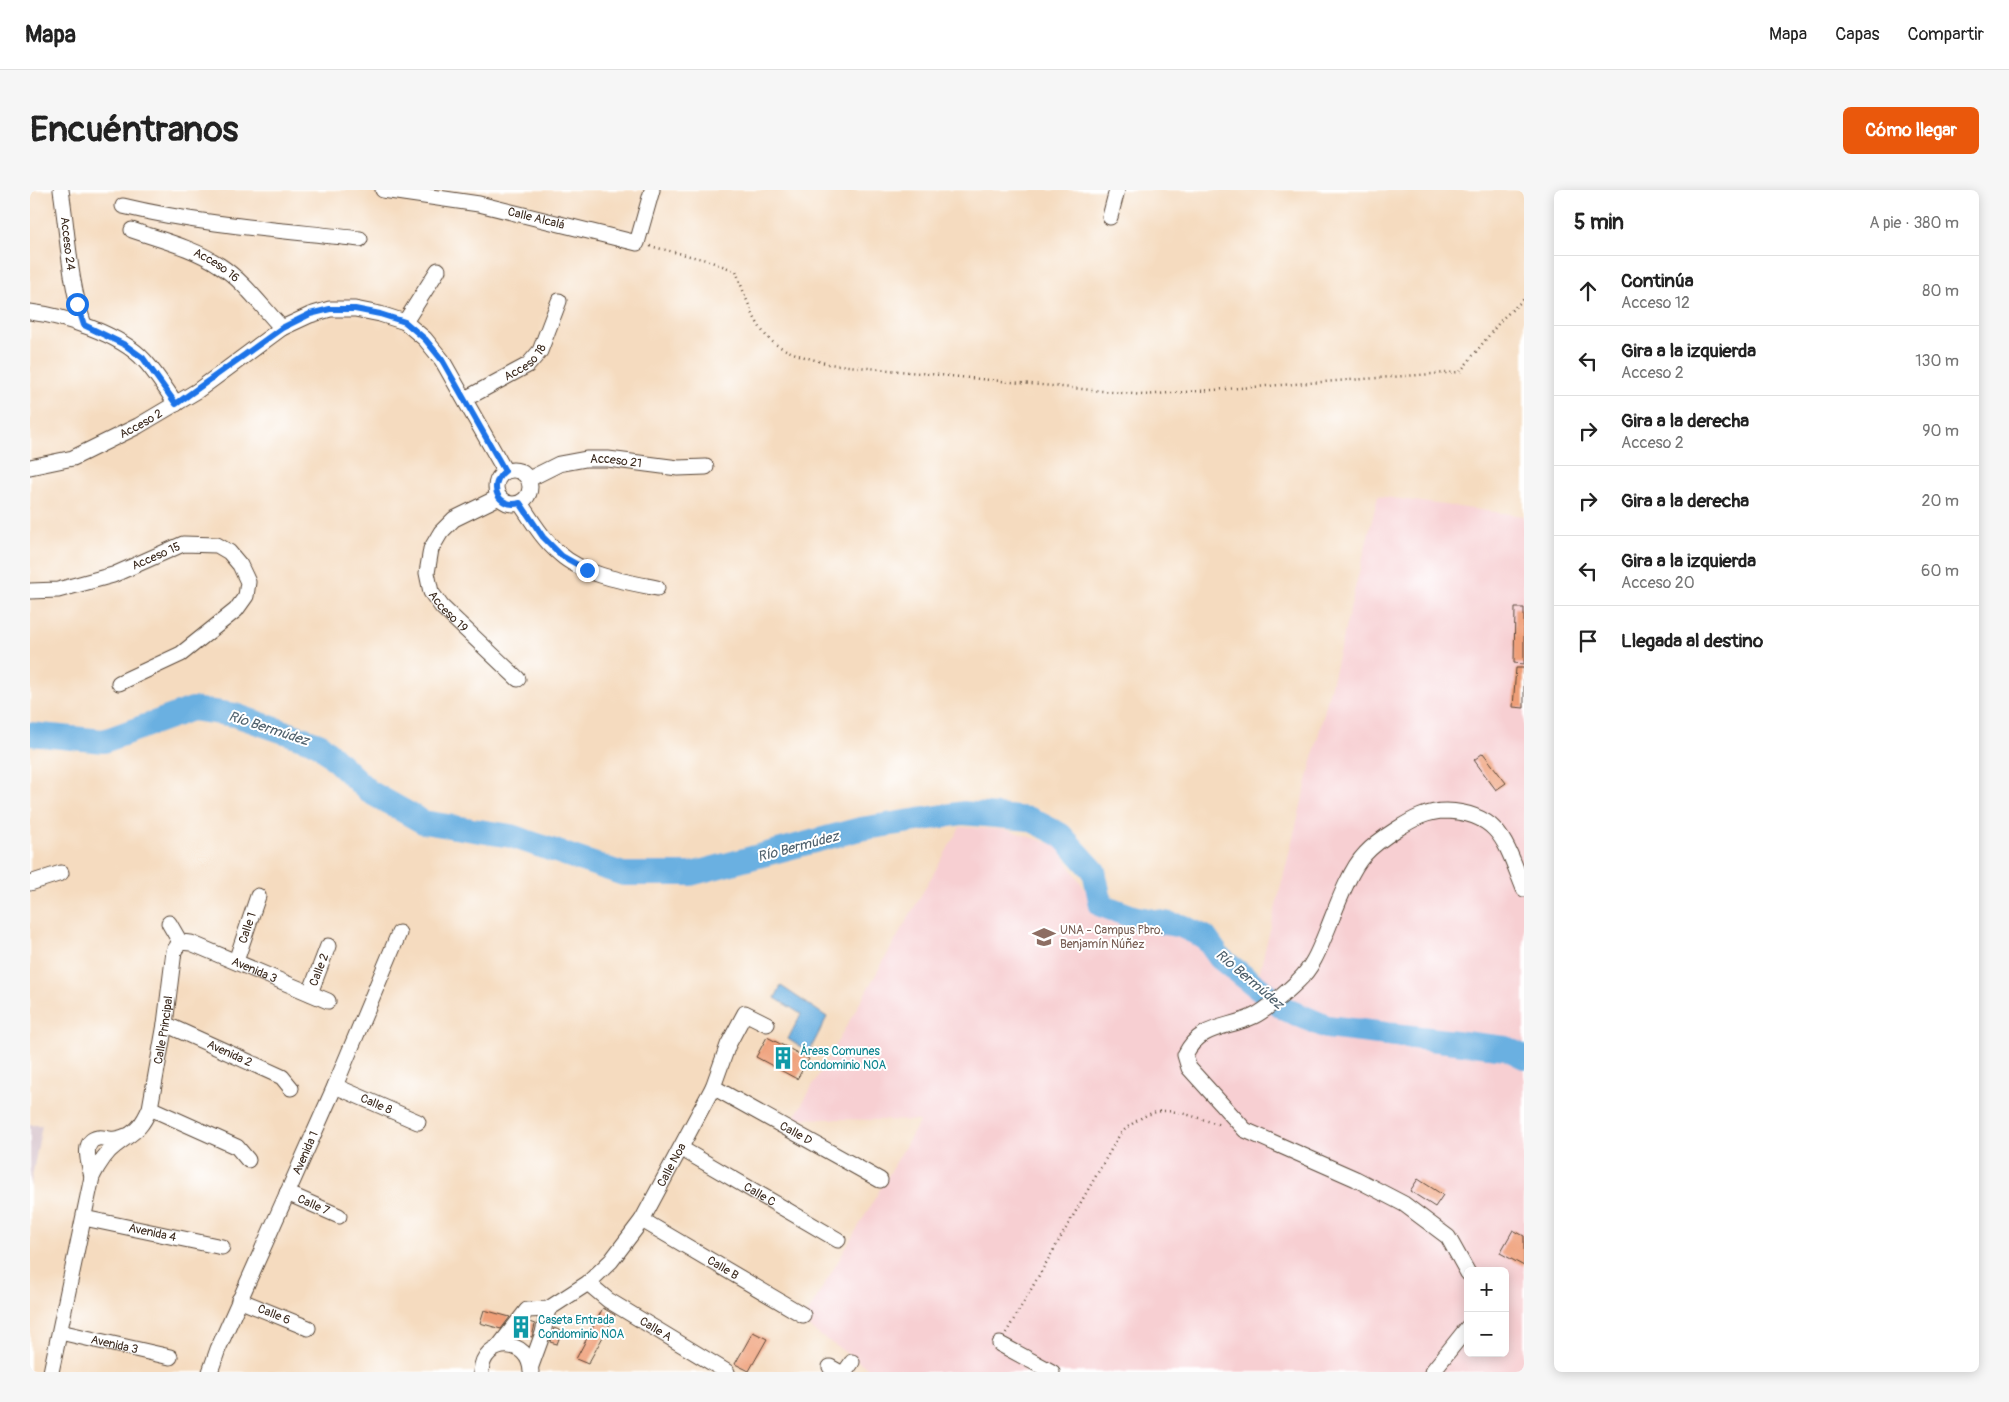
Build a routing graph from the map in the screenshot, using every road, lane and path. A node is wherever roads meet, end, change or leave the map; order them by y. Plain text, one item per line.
1 (61, 190) edge
2 (383, 190) edge
3 (652, 190) edge
4 (1117, 190) edge
5 (123, 206) dead end
6 (158, 214) junction
7 (1110, 217) dead end
8 (132, 230) dead end
9 (154, 238) junction
10 (360, 239) dead end
11 (637, 242) junction
12 (438, 270) dead end
13 (1524, 299) edge
14 (559, 301) dead end
15 (30, 312) edge
16 (405, 322) junction
17 (84, 325) junction
18 (282, 328) junction
19 (465, 399) junction
20 (176, 404) junction
21 (30, 466) edge
22 (706, 467) dead end
23 (505, 471) junction
24 (529, 479) junction
25 (499, 497) junction
26 (520, 503) junction
27 (657, 588) dead end
28 (30, 591) edge
29 (518, 679) dead end
30 (119, 683) dead end
31 (61, 873) dead end
32 (30, 883) edge
33 (1524, 889) edge
34 (258, 896) dead end
35 (169, 923) dead end
36 (399, 933) dead end
37 (180, 942) junction
38 (328, 946) dead end
39 (236, 961) junction
40 (310, 993) junction
41 (328, 1001) dead end
42 (165, 1024) junction
43 (767, 1024) dead end
44 (335, 1086) junction
45 (713, 1087) junction
46 (291, 1088) dead end
47 (150, 1108) junction
48 (418, 1122) dead end
49 (1224, 1126) dead end
50 (682, 1149) junction
51 (248, 1160) dead end
52 (880, 1180) dead end
53 (287, 1193) junction
54 (339, 1216) dead end
55 (84, 1218) junction
56 (642, 1220) junction
57 (838, 1240) dead end
58 (222, 1247) dead end
59 (1465, 1267) edge
60 (588, 1283) junction
61 (239, 1300) junction
62 (548, 1309) junction
63 (803, 1315) dead end
64 (308, 1328) dead end
65 (60, 1332) junction
66 (1464, 1332) edge
67 (1000, 1344) joint
68 (499, 1346) junction
69 (170, 1357) dead end
70 (531, 1369) edge
71 (51, 1372) edge
72 (210, 1372) edge
73 (480, 1372) edge
74 (727, 1372) edge
75 (1052, 1372) edge
76 (1432, 1372) edge

1 - 17 street, Acceso 24
2 - 11 street, Calle Alcalá
3 - 11 street
4 - 7 street
5 - 6 street
6 - 9 street
6 - 10 street
8 - 9 street, Acceso 16
9 - 18 street, Acceso 16
11 - 13 path
12 - 16 street
14 - 19 street, Acceso 18
15 - 17 street
16 - 18 street, Acceso 2
16 - 19 street, Acceso 2
17 - 20 street
18 - 20 street, Acceso 2
19 - 23 street, Acceso 2
20 - 21 street, Acceso 2
22 - 24 street, Acceso 21
23 - 24 street
23 - 25 street
24 - 26 street
25 - 26 street
25 - 29 street, Acceso 19
26 - 27 street
28 - 30 street, Acceso 15
31 - 32 street
33 - 59 street
34 - 39 street, Calle 1
35 - 37 street
36 - 44 street, Avenida 1
37 - 39 street, Avenida 3
37 - 42 street, Calle Principal
38 - 40 street, Calle 2
39 - 40 street, Avenida 3
40 - 41 street, Avenida 3
42 - 46 street, Avenida 2
42 - 47 street, Calle Principal
43 - 45 street, Calle Noa
44 - 48 street, Calle 8
44 - 53 street, Avenida 1
45 - 50 street, Calle Noa
45 - 52 street, Calle D
47 - 51 street
47 - 55 street, Calle Principal
49 - 67 path
50 - 56 street, Calle Noa
50 - 57 street, Calle C
53 - 54 street, Calle 7
53 - 61 street, Avenida 1
55 - 58 street, Avenida 4
55 - 65 street, Calle Principal
56 - 60 street, Calle Noa
56 - 63 street, Calle B
60 - 62 street, Calle Noa
60 - 74 street, Calle A
61 - 64 street, Calle 6
61 - 72 street, Avenida 1
62 - 68 street, Calle Noa
62 - 70 street
65 - 69 street, Avenida 3
65 - 71 street, Calle Principal
66 - 76 street
67 - 75 street
68 - 70 street
68 - 73 street, Calle Noa

